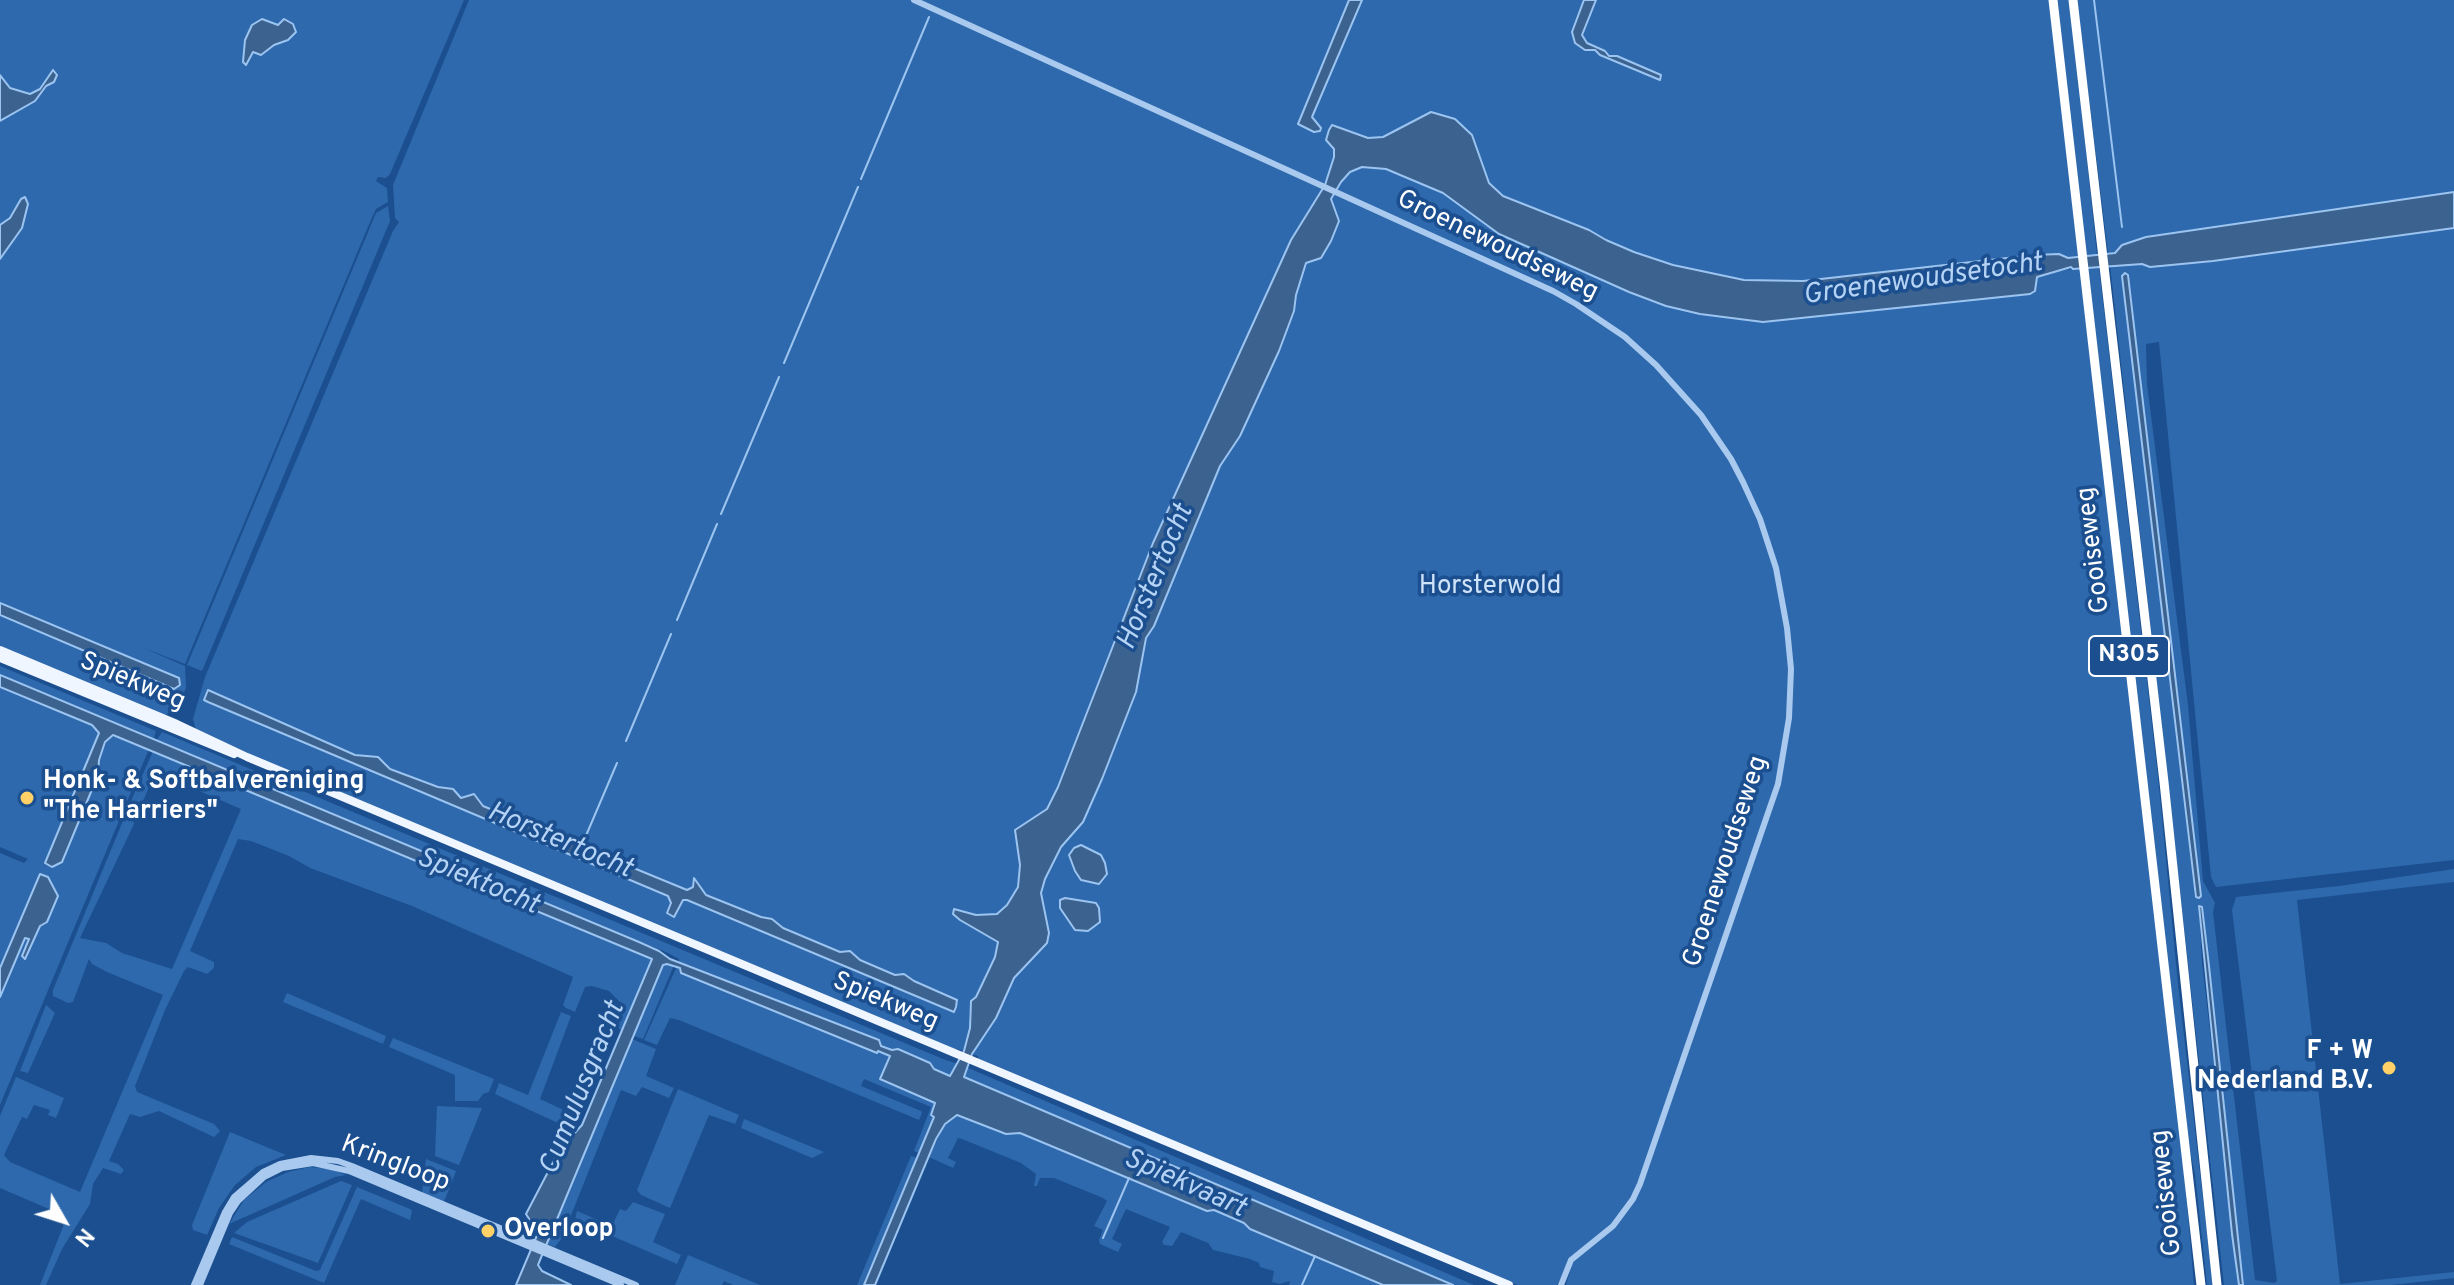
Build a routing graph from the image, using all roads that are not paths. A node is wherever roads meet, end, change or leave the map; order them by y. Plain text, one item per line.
1 (914, 0) edge
2 (2053, 0) edge
3 (2073, 0) edge
4 (0, 650) edge
5 (0, 658) edge
6 (247, 757) junction
7 (545, 1250) junction
8 (2217, 1284) edge
9 (197, 1285) edge
10 (621, 1285) edge
11 (636, 1285) edge
12 (1509, 1285) edge
13 (1561, 1285) edge
14 (2201, 1285) edge

1 - 13 street, Groenewoudseweg
2 - 14 highway, Gooiseweg / N305
3 - 8 highway, Gooiseweg / N305
4 - 6 main road, Spiekweg
5 - 6 main road, Spiekweg
6 - 12 main road, Spiekweg
7 - 9 street, Kringloop
7 - 10 street, Kringloop
7 - 11 street, Kringloop

